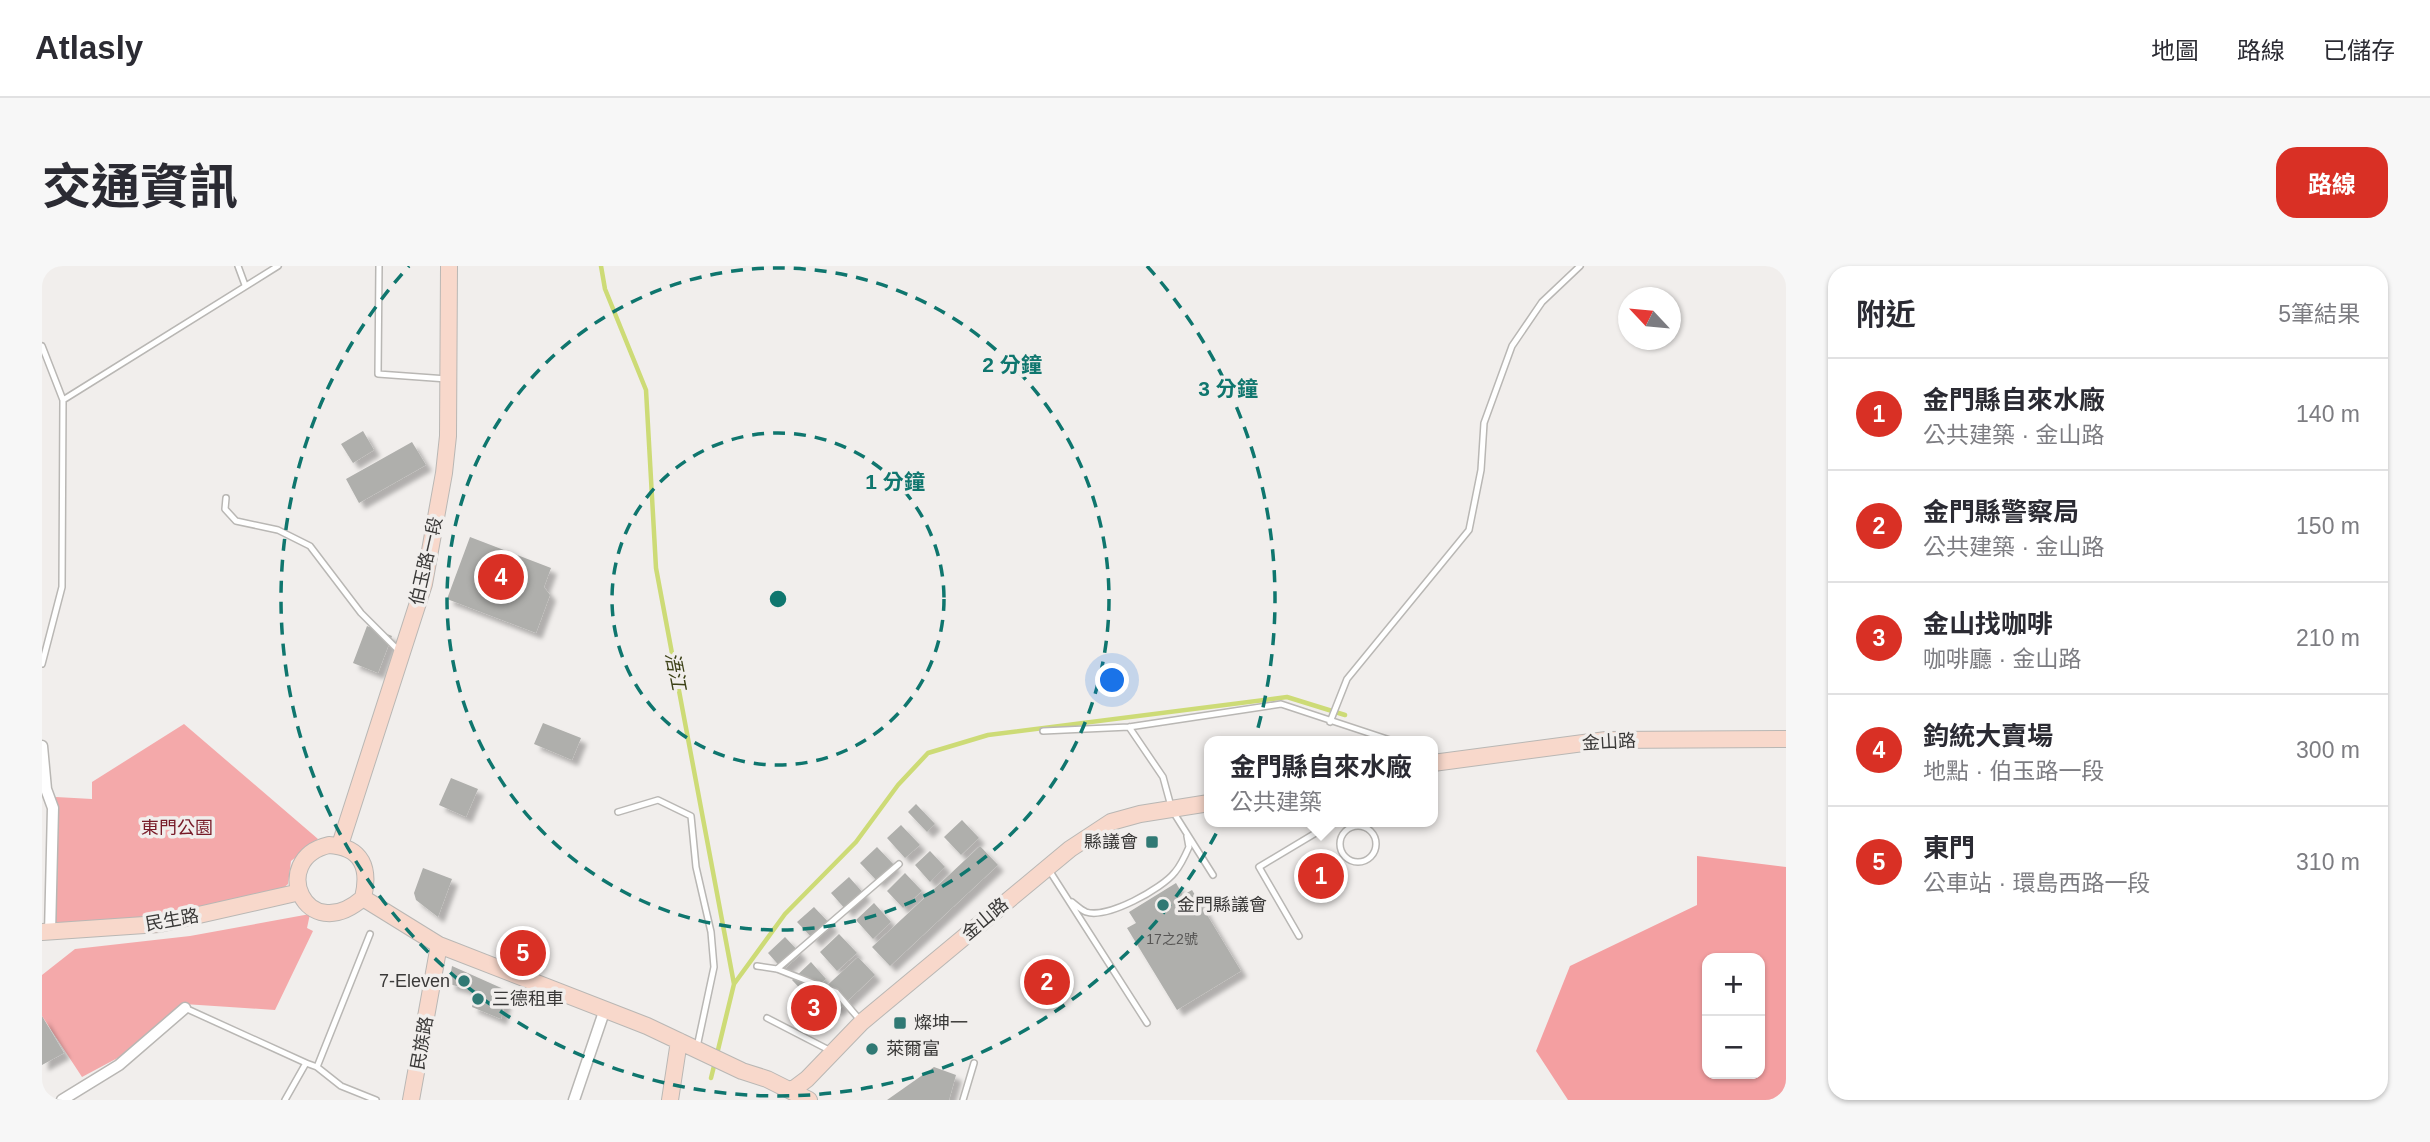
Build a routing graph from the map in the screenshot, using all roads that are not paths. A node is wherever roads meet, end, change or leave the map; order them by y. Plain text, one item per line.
1 (238, 266) edge
2 (278, 266) edge
3 (379, 266) edge
4 (449, 266) edge
5 (1580, 266) edge
6 (245, 285) junction
7 (42, 346) edge
8 (450, 379) junction
9 (63, 400) junction
10 (226, 498) dead end
11 (401, 653) junction
12 (42, 664) edge
13 (1330, 722) junction
14 (1129, 727) junction
15 (1043, 732) dead end
16 (1376, 736) edge
17 (1786, 739) edge
18 (42, 746) edge
19 (1438, 755) edge
20 (1450, 759) junction
21 (1438, 762) edge
22 (1204, 804) edge
23 (1172, 810) junction
24 (618, 812) dead end
25 (1326, 827) edge
26 (1348, 827) edge
27 (1365, 827) edge
28 (1186, 832) junction
29 (340, 845) junction
30 (899, 864) dead end
31 (1048, 867) junction
32 (1213, 875) dead end
33 (300, 892) junction
34 (363, 898) junction
35 (1069, 901) junction
36 (46, 932) edge
37 (370, 934) dead end
38 (1299, 936) dead end
39 (439, 946) junction
40 (757, 966) dead end
41 (777, 969) junction
42 (185, 1008) joint
43 (605, 1009) junction
44 (767, 1018) dead end
45 (862, 1022) junction
46 (1147, 1023) dead end
47 (680, 1041) junction
48 (696, 1050) junction
49 (832, 1052) junction
50 (306, 1063) junction
51 (974, 1063) dead end
52 (317, 1067) junction
53 (791, 1091) junction
54 (62, 1100) edge
55 (285, 1100) edge
56 (376, 1100) edge
57 (413, 1100) edge
58 (575, 1100) edge
59 (670, 1100) edge
60 (809, 1100) edge
61 (963, 1100) edge

1 - 6 lane
2 - 6 lane
3 - 8 lane
4 - 8 main road, 伯玉路一段
5 - 13 lane
6 - 9 lane
7 - 9 lane
8 - 11 main road, 伯玉路一段
9 - 12 lane
10 - 11 lane
11 - 29 main road, 伯玉路一段
13 - 14 lane
13 - 16 lane
14 - 15 lane
14 - 23 lane
17 - 20 main road, 金山路
18 - 36 street
19 - 20 lane
20 - 21 main road, 金山路
22 - 23 main road, 金山路
23 - 28 lane
23 - 31 main road, 金山路
24 - 48 lane
25 - 38 lane
26 - 27 lane
28 - 32 lane
28 - 35 lane
29 - 33 main road
29 - 34 main road
30 - 41 lane
31 - 35 lane
31 - 45 main road, 金山路
33 - 34 main road
33 - 36 main road, 民生路
34 - 39 main road
35 - 46 lane
37 - 52 lane
39 - 43 main road
39 - 57 main road, 民族路
40 - 41 lane
41 - 45 lane
42 - 50 lane
42 - 54 street
43 - 47 main road
43 - 58 street
44 - 49 lane
45 - 49 main road, 金山路
47 - 48 main road
47 - 59 main road
48 - 53 main road
49 - 53 main road, 金山路
50 - 52 lane
50 - 55 lane
51 - 61 lane
52 - 56 lane
53 - 60 main road

